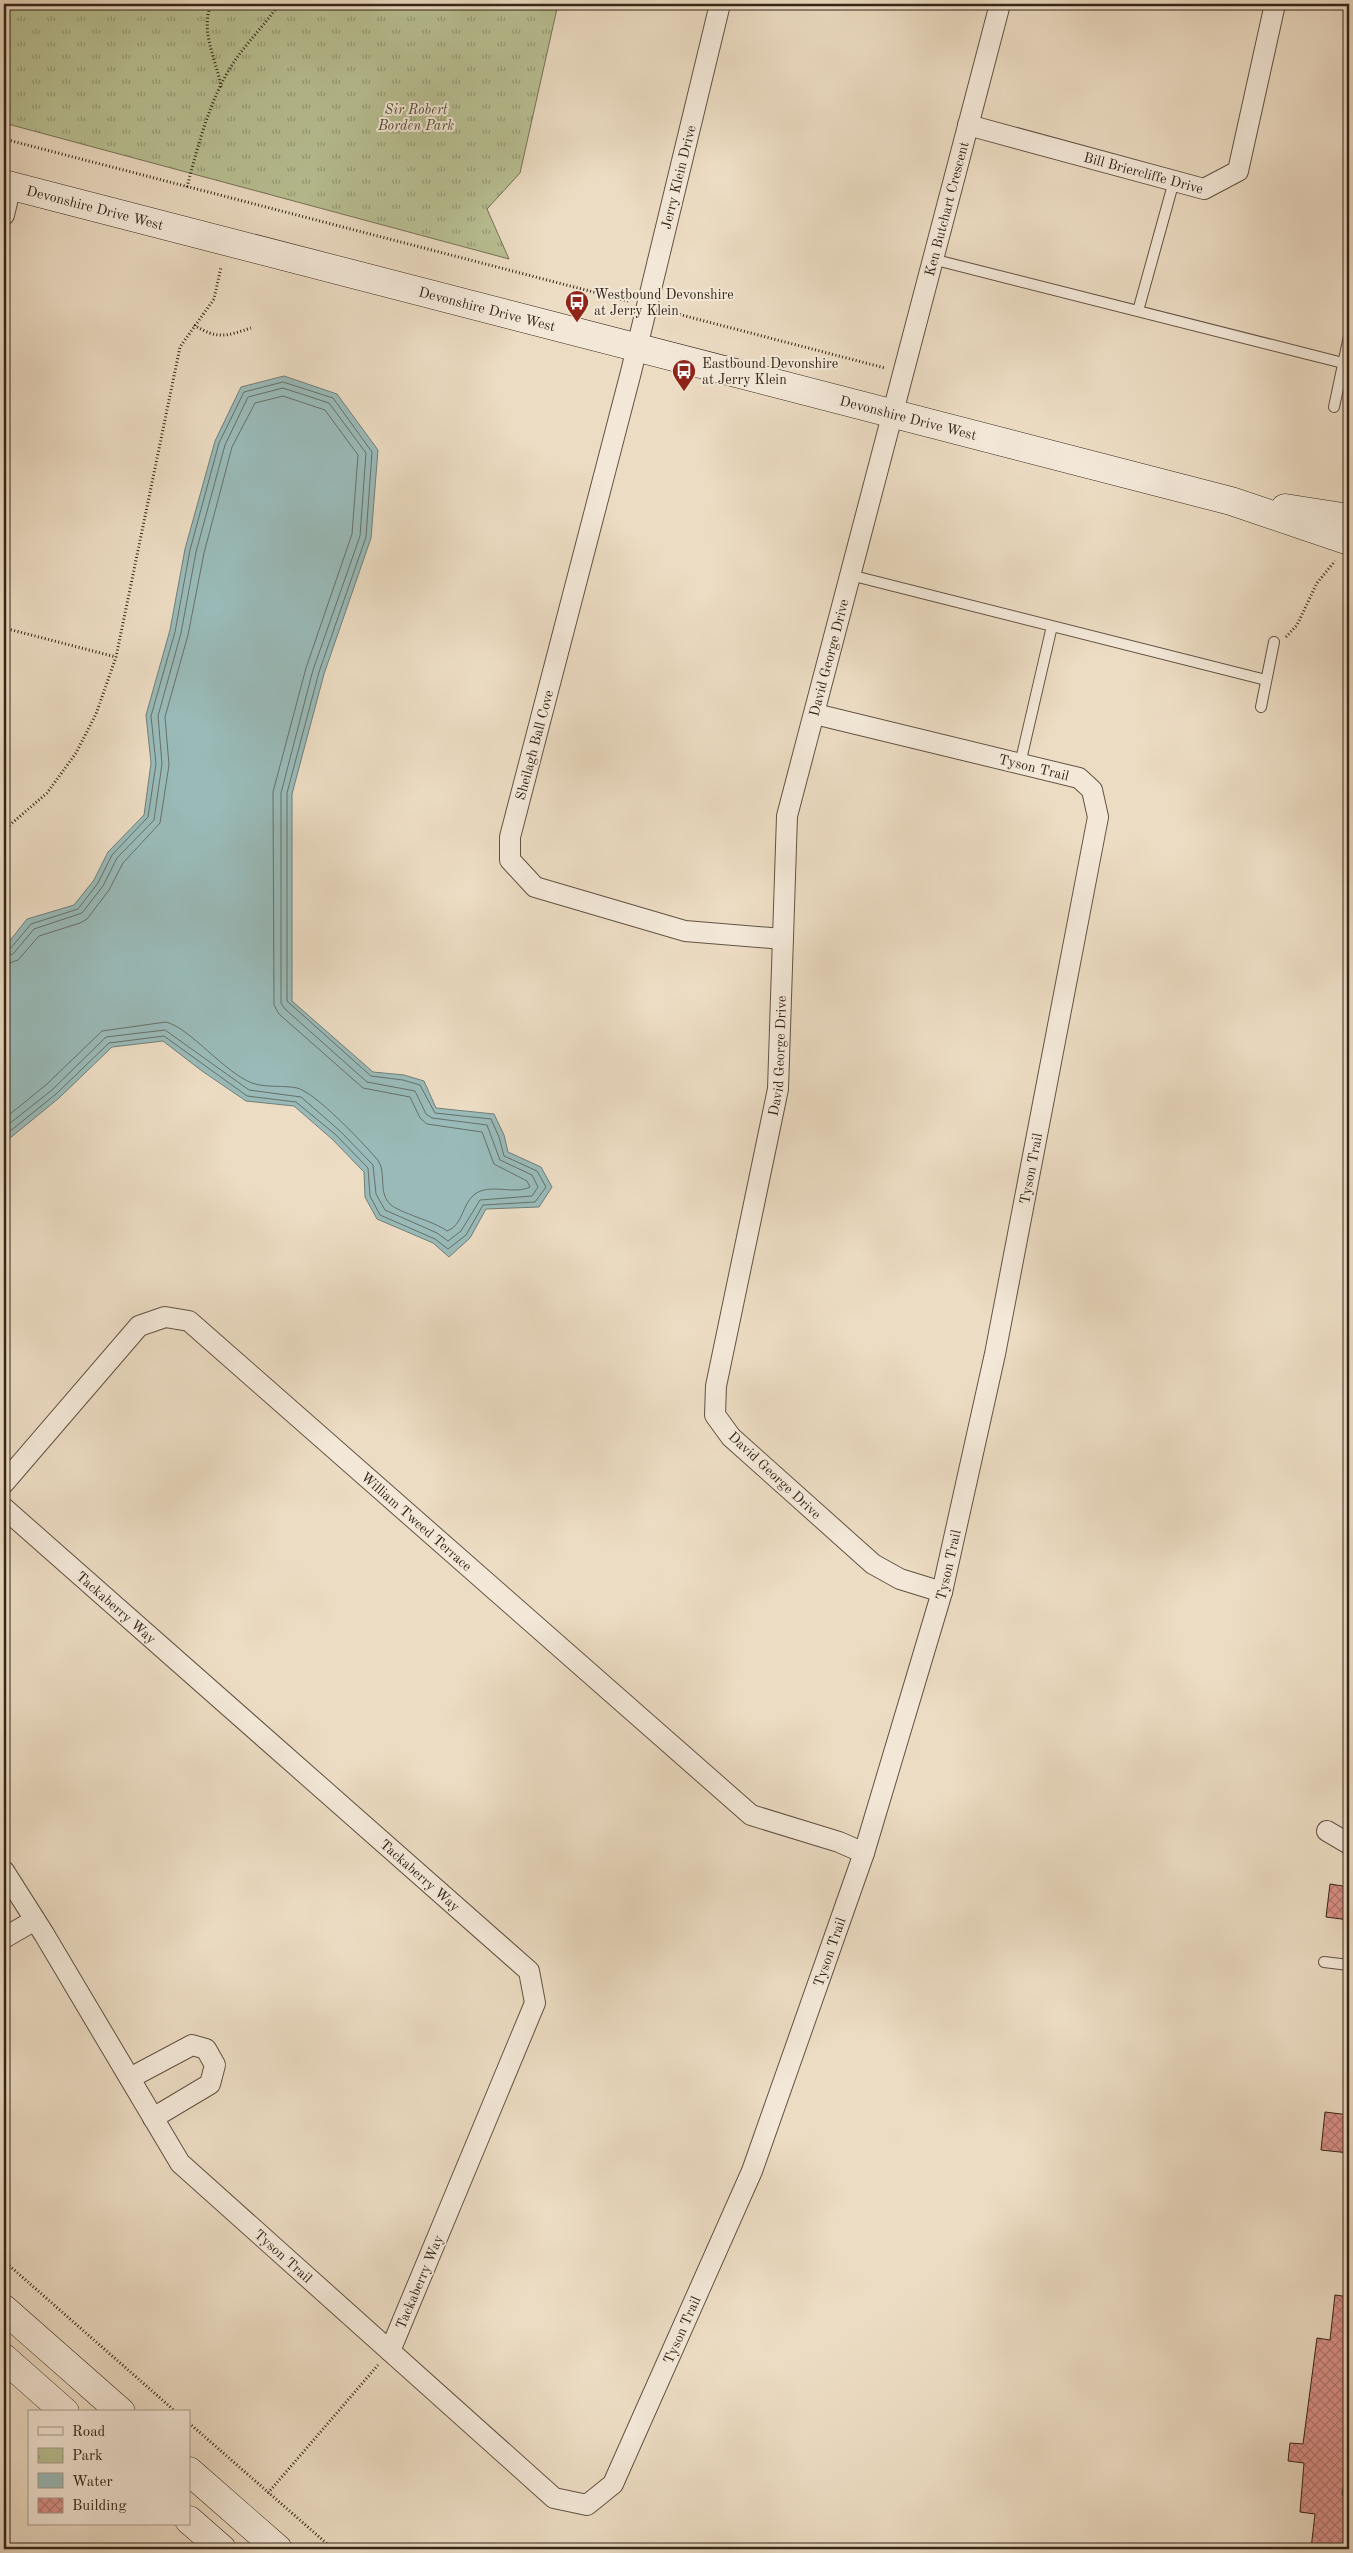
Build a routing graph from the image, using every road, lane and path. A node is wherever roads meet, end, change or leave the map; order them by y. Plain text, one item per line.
1 (211, 4) edge
2 (279, 4) edge
3 (720, 4) edge
4 (1000, 4) edge
5 (1275, 4) edge
6 (221, 87) junction
7 (968, 125) junction
8 (4, 139) edge
9 (1174, 181) junction
10 (7, 185) edge
11 (187, 187) junction
12 (4, 215) edge
13 (932, 258) junction
14 (222, 266) dead end
15 (647, 306) junction
16 (1138, 311) junction
17 (194, 325) junction
18 (251, 328) dead end
19 (1349, 336) edge
20 (636, 349) junction
21 (1343, 363) junction
22 (902, 373) junction
23 (1334, 407) dead end
24 (892, 413) junction
25 (1231, 501) junction
26 (1349, 518) edge
27 (1343, 550) edge
28 (850, 575) junction
29 (1052, 626) junction
30 (4, 628) edge
31 (1274, 642) joint
32 (116, 657) junction
33 (1266, 680) junction
34 (1261, 707) dead end
35 (815, 714) junction
36 (1020, 764) junction
37 (4, 830) edge
38 (783, 939) junction
39 (4, 1483) edge
40 (4, 1508) edge
41 (942, 1592) junction
42 (1349, 1828) edge
43 (1349, 1844) edge
44 (864, 1853) junction
45 (6, 1880) edge
46 (35, 1920) junction
47 (4, 1938) edge
48 (1324, 1962) dead end
49 (1349, 1965) edge
50 (130, 2078) junction
51 (153, 2118) junction
52 (4, 2261) edge
53 (4, 2309) edge
54 (390, 2351) junction
55 (4, 2358) edge
56 (63, 2410) edge
57 (119, 2410) edge
58 (174, 2410) edge
59 (190, 2424) edge
60 (190, 2472) edge
61 (268, 2493) junction
62 (190, 2521) edge
63 (222, 2549) edge
64 (278, 2549) edge
65 (333, 2549) edge

1 - 6 path
2 - 6 path
3 - 15 street, Jerry Klein Drive
4 - 7 street, Ken Butchart Crescent
5 - 9 street, Bill Briercliffe Drive
6 - 11 path
7 - 9 street, Bill Briercliffe Drive
7 - 13 street, Ken Butchart Crescent
8 - 11 path
9 - 16 lane
10 - 12 street
10 - 20 street, Devonshire Drive West
11 - 15 path
13 - 16 lane
13 - 22 street, Ken Butchart Crescent
14 - 17 path
15 - 20 street, Jerry Klein Drive
15 - 22 path
16 - 21 lane
17 - 18 path
17 - 32 path
19 - 21 lane
20 - 24 street, Devonshire Drive West
20 - 38 street, Sheilagh Ball Cove
21 - 23 lane
22 - 24 street, Ken Butchart Crescent
24 - 25 street, Devonshire Drive West
24 - 28 street, David George Drive
25 - 26 street, Devonshire Drive West
25 - 27 street, Devonshire Drive West
27 - 31 path
28 - 29 lane
28 - 35 street, David George Drive
29 - 33 lane
29 - 36 lane
30 - 32 path
31 - 33 lane
32 - 37 path
33 - 34 lane
35 - 36 street, Tyson Trail
35 - 38 street, David George Drive
36 - 41 street, Tyson Trail
38 - 41 street, David George Drive
39 - 44 street, William Tweed Terrace
40 - 54 street, Tackaberry Way
41 - 44 street, Tyson Trail
42 - 43 street
44 - 54 street, Tyson Trail
45 - 46 street, Tyson Trail
46 - 47 street
46 - 50 street, Tyson Trail
48 - 49 lane
50 - 51 street, Tyson Trail
50 - 51 street
51 - 54 street, Tyson Trail
52 - 58 path
53 - 57 street
54 - 61 path
55 - 56 street
59 - 61 path
60 - 64 street
61 - 65 path
62 - 63 street

